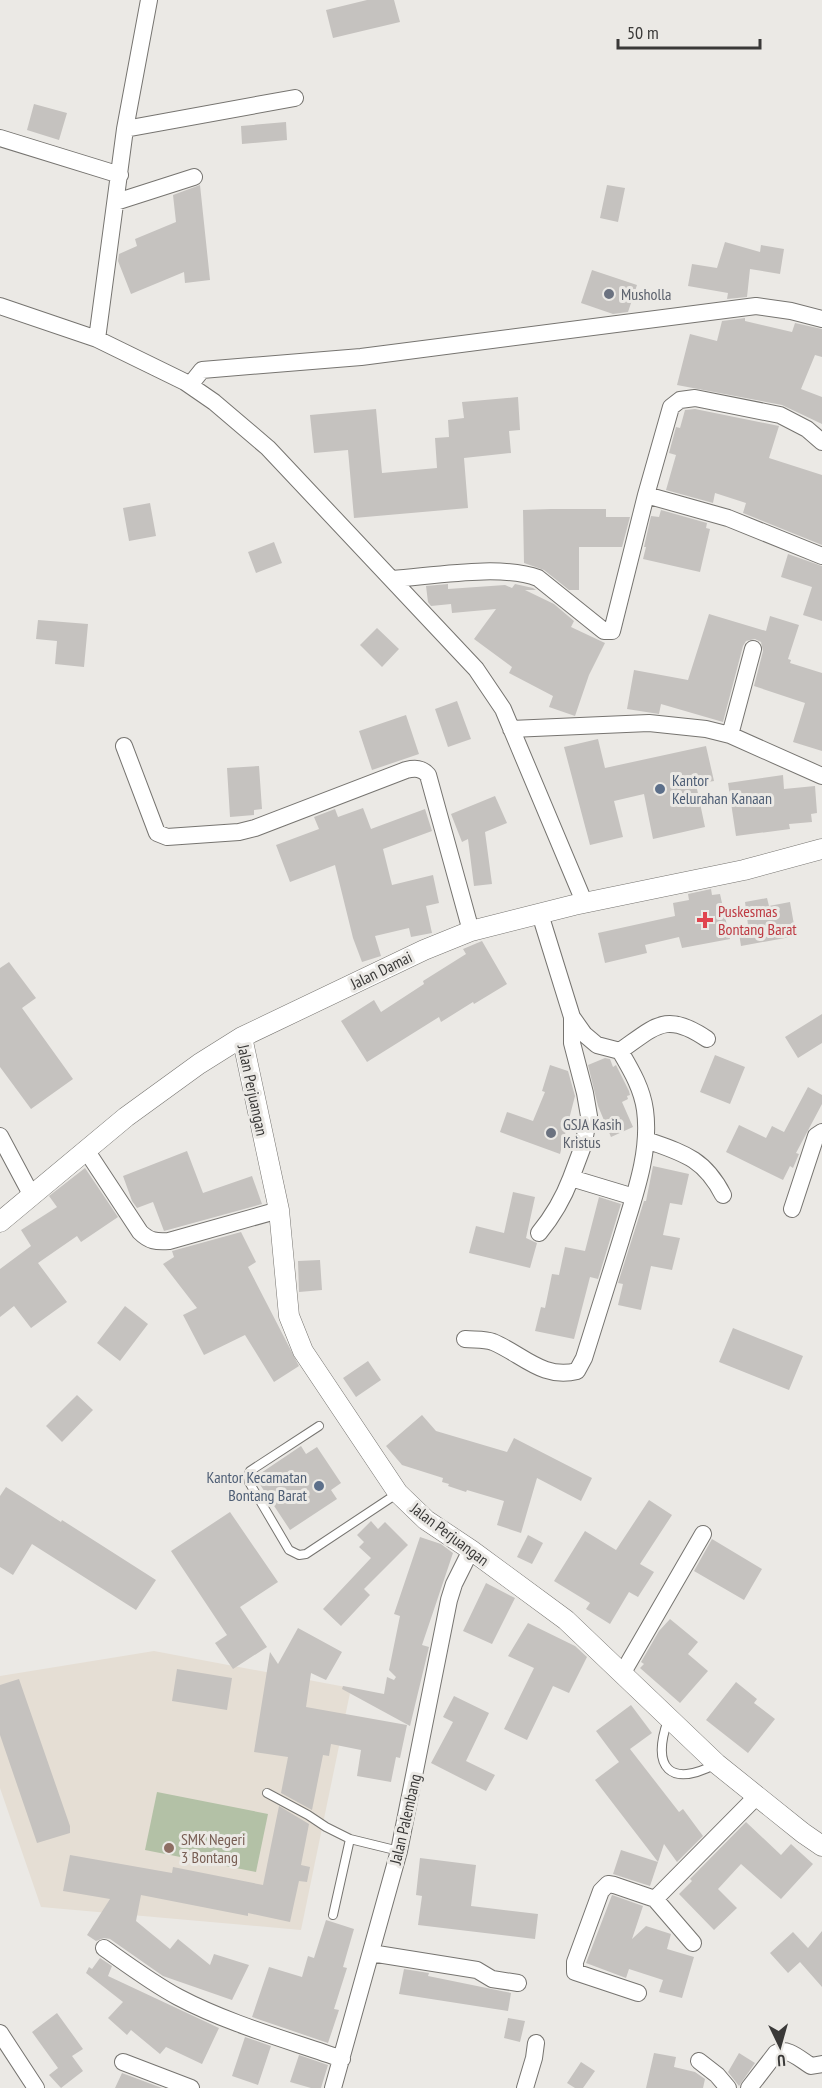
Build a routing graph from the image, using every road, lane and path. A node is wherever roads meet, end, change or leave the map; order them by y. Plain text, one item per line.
1 (149, 0) edge
2 (295, 98) dead end
3 (125, 129) junction
4 (0, 138) edge
5 (120, 175) junction
6 (194, 177) dead end
7 (116, 202) junction
8 (0, 306) edge
9 (822, 320) edge
10 (96, 339) junction
11 (190, 385) junction
12 (822, 442) edge
13 (646, 495) junction
14 (822, 556) edge
15 (393, 579) junction
16 (753, 649) dead end
17 (511, 729) junction
18 (730, 735) junction
19 (124, 746) dead end
20 (822, 776) edge
21 (822, 849) edge
22 (564, 908) junction
23 (471, 931) junction
24 (572, 1017) junction
25 (242, 1037) junction
26 (707, 1039) dead end
27 (620, 1051) junction
28 (822, 1132) edge
29 (0, 1136) edge
30 (646, 1140) junction
31 (86, 1150) junction
32 (571, 1178) junction
33 (723, 1195) dead end
34 (32, 1196) junction
35 (634, 1197) junction
36 (792, 1209) dead end
37 (279, 1210) junction
38 (2, 1219) edge
39 (539, 1233) dead end
40 (465, 1339) dead end
41 (319, 1426) dead end
42 (399, 1493) junction
43 (704, 1534) dead end
44 (471, 1550) junction
45 (622, 1674) junction
46 (669, 1719) junction
47 (717, 1764) junction
48 (267, 1793) dead end
49 (757, 1796) junction
50 (350, 1839) junction
51 (822, 1846) edge
52 (399, 1851) junction
53 (655, 1899) junction
54 (333, 1914) dead end
55 (693, 1942) dead end
56 (104, 1948) dead end
57 (371, 1953) junction
58 (518, 1983) dead end
59 (638, 1993) dead end
60 (0, 2033) edge
61 (536, 2043) dead end
62 (8, 2054) edge
63 (342, 2059) junction
64 (699, 2061) dead end
65 (123, 2062) dead end
66 (822, 2064) edge
67 (36, 2088) edge
68 (191, 2088) edge
69 (333, 2088) edge
70 (525, 2088) edge
71 (728, 2088) edge
72 (749, 2088) edge

1 - 3 street
2 - 3 street
3 - 5 street
4 - 5 street
5 - 7 street
6 - 7 street
7 - 10 street
8 - 10 street
9 - 11 street
10 - 11 street
11 - 15 street
12 - 13 street
13 - 14 street
13 - 15 street
15 - 17 street
16 - 18 street
17 - 18 street
17 - 22 street
18 - 20 street
19 - 23 street
21 - 22 street, Jalan Damai
22 - 23 street, Jalan Damai
22 - 24 street
23 - 25 street, Jalan Damai
24 - 27 street
24 - 32 street
25 - 31 street, Jalan Damai
25 - 37 street, Jalan Perjuangan
26 - 27 street
27 - 30 street
28 - 36 street
29 - 34 street
30 - 33 street
30 - 35 street
31 - 34 street, Jalan Damai
31 - 37 street
32 - 35 street
32 - 39 street
34 - 38 street, Jalan Damai
35 - 40 street
37 - 42 street, Jalan Perjuangan
41 - 42 lane
42 - 44 street, Jalan Perjuangan
43 - 45 street
44 - 45 street, Jalan Perjuangan
44 - 52 street, Jalan Palembang
45 - 46 street, Jalan Perjuangan
46 - 47 street, Jalan Perjuangan
46 - 47 lane
47 - 49 street, Jalan Perjuangan
48 - 50 lane
49 - 51 street, Jalan Perjuangan
49 - 53 street
50 - 52 lane
50 - 54 lane
52 - 57 street, Jalan Palembang
53 - 55 street
53 - 59 street
56 - 63 street
57 - 58 street
57 - 63 street, Jalan Palembang
60 - 62 street
61 - 70 street
62 - 67 street
63 - 69 street, Jalan Palembang
64 - 71 street
65 - 68 street
66 - 72 street

